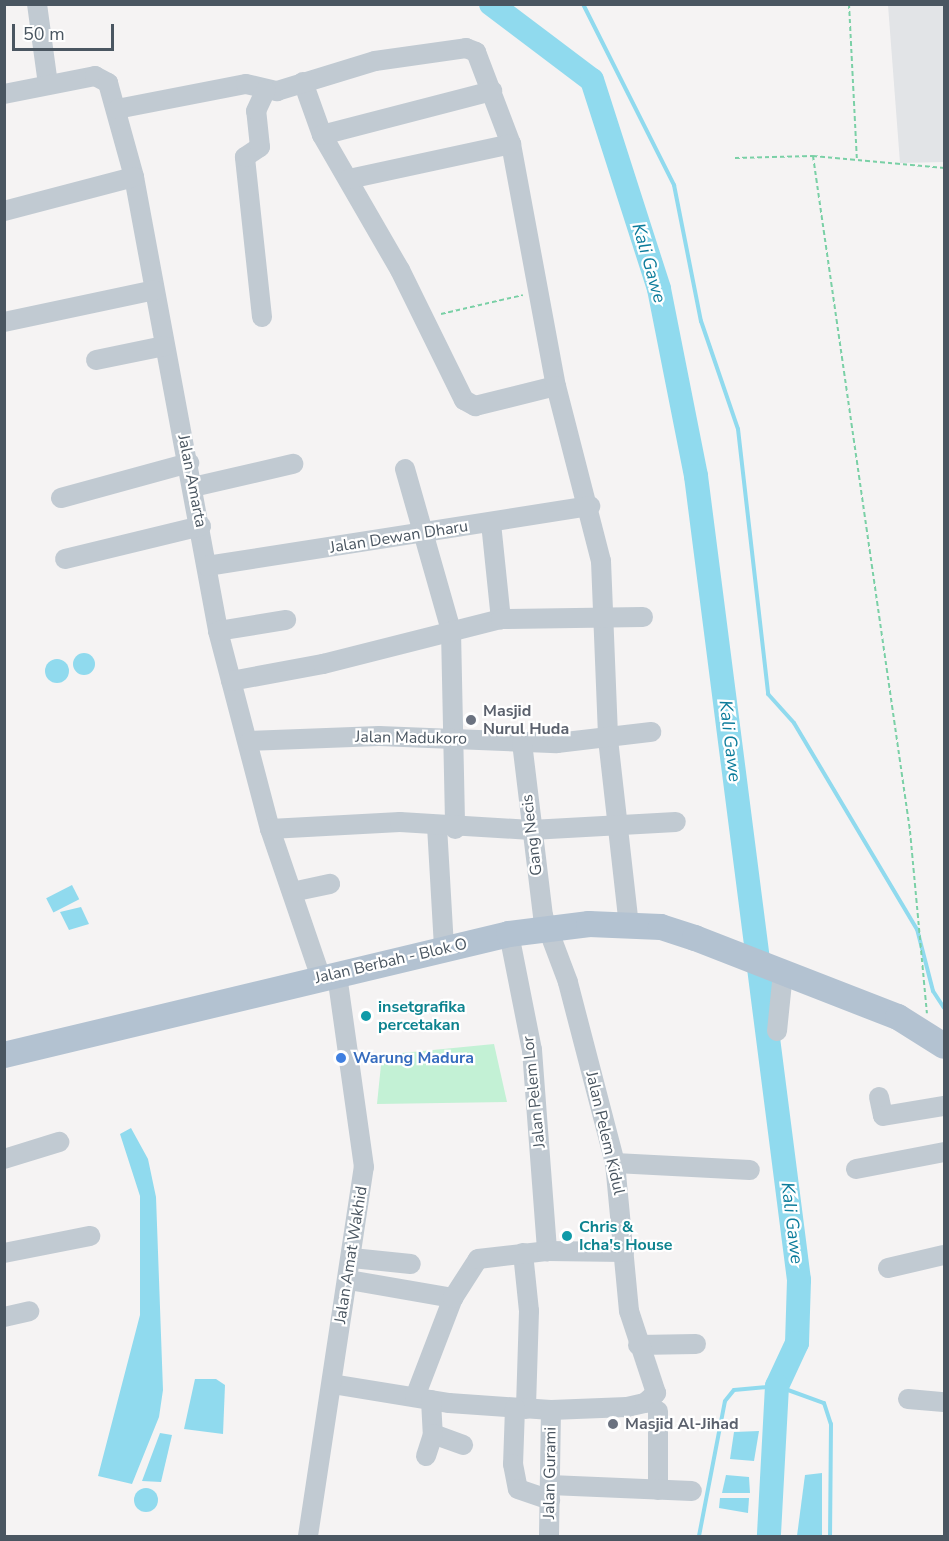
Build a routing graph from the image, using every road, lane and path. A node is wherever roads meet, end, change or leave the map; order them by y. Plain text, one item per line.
1 (37, 4) edge
2 (849, 4) edge
3 (303, 82) junction
4 (48, 84) junction
5 (266, 90) junction
6 (492, 91) junction
7 (4, 94) edge
8 (117, 110) junction
9 (322, 135) junction
10 (511, 144) junction
11 (813, 156) junction
12 (735, 158) dead end
13 (857, 160) junction
14 (945, 168) edge
15 (134, 177) junction
16 (350, 179) junction
17 (4, 211) edge
18 (154, 290) junction
19 (538, 291) junction
20 (262, 317) dead end
21 (424, 318) junction
22 (4, 322) edge
23 (164, 346) junction
24 (96, 360) dead end
25 (556, 386) junction
26 (189, 463) junction
27 (292, 464) dead end
28 (405, 469) dead end
29 (194, 487) junction
30 (61, 498) dead end
31 (590, 506) junction
32 (491, 523) junction
33 (201, 526) junction
34 (424, 532) junction
35 (65, 559) dead end
36 (207, 566) junction
37 (604, 615) junction
38 (643, 617) dead end
39 (501, 619) junction
40 (286, 620) dead end
41 (218, 631) junction
42 (451, 631) junction
43 (231, 681) junction
44 (651, 732) dead end
45 (453, 737) junction
46 (608, 739) junction
47 (250, 741) junction
48 (522, 743) junction
49 (676, 822) dead end
50 (620, 824) junction
51 (446, 827) junction
52 (270, 829) junction
53 (531, 830) junction
54 (330, 884) dead end
55 (292, 892) junction
56 (629, 925) junction
57 (546, 927) junction
58 (509, 933) junction
59 (444, 949) junction
60 (780, 972) junction
61 (329, 976) junction
62 (777, 1031) dead end
63 (937, 1039) edge
64 (4, 1055) edge
65 (879, 1097) dead end
66 (945, 1106) edge
67 (59, 1142) dead end
68 (945, 1152) edge
69 (4, 1159) edge
70 (615, 1163) junction
71 (856, 1169) dead end
72 (750, 1170) dead end
73 (90, 1236) dead end
74 (547, 1251) junction
75 (4, 1252) edge
76 (624, 1252) junction
77 (523, 1253) junction
78 (945, 1255) edge
79 (352, 1258) junction
80 (411, 1264) dead end
81 (888, 1268) dead end
82 (349, 1280) junction
83 (453, 1298) junction
84 (28, 1311) dead end
85 (4, 1317) edge
86 (638, 1344) junction
87 (696, 1344) dead end
88 (332, 1384) junction
89 (423, 1399) junction
90 (908, 1399) dead end
91 (945, 1402) edge
92 (520, 1408) junction
93 (551, 1410) junction
94 (658, 1411) dead end
95 (433, 1434) junction
96 (463, 1445) dead end
97 (426, 1456) dead end
98 (658, 1490) junction
99 (692, 1491) dead end
100 (550, 1493) junction
101 (308, 1536) edge
102 (549, 1536) edge

1 - 4 street
2 - 13 path
3 - 5 street
3 - 6 street
3 - 9 street
4 - 7 street, Jalan Amarta
4 - 8 street, Jalan Amarta
5 - 8 street
5 - 20 street
6 - 9 street
6 - 10 street
8 - 15 street, Jalan Amarta
9 - 16 street
10 - 16 street
10 - 19 street
11 - 12 path
11 - 13 path
11 - 63 path
13 - 14 path
15 - 17 street
15 - 18 street, Jalan Amarta
16 - 21 street
18 - 22 street
18 - 23 street, Jalan Amarta
19 - 21 path
19 - 25 street
21 - 25 street
23 - 24 street
23 - 26 street, Jalan Amarta
25 - 31 street
26 - 29 street, Jalan Amarta
26 - 30 street
27 - 29 street
28 - 34 street
29 - 33 street, Jalan Amarta
31 - 32 street, Jalan Dewan Dharu
31 - 37 street
32 - 34 street, Jalan Dewan Dharu
32 - 39 street
33 - 35 street
33 - 36 street, Jalan Amarta
34 - 36 street, Jalan Dewan Dharu
34 - 42 street
36 - 41 street, Jalan Amarta
37 - 38 street
37 - 39 street
37 - 46 street
39 - 42 street
40 - 41 street
41 - 43 street, Jalan Amarta
42 - 43 street
42 - 45 street
43 - 47 street, Jalan Amarta
44 - 46 street, Jalan Madukoro
45 - 47 street, Jalan Madukoro
45 - 48 street, Jalan Madukoro
45 - 51 street
46 - 48 street, Jalan Madukoro
46 - 50 street
47 - 52 street, Jalan Amarta
48 - 53 street, Gang Necis
49 - 50 street
50 - 53 street
50 - 56 street
51 - 52 street
51 - 53 street
51 - 59 street
52 - 55 street, Jalan Amarta
53 - 57 street, Gang Necis
54 - 55 street
55 - 61 street, Jalan Amarta
56 - 57 main road, Jalan Berbah - Blok O
56 - 60 main road, Jalan Berbah - Blok O
57 - 58 main road, Jalan Berbah - Blok O
57 - 70 street, Jalan Pelem Kidul
58 - 59 main road, Jalan Berbah - Blok O
58 - 74 street, Jalan Pelem Lor
59 - 61 main road, Jalan Berbah - Blok O
60 - 62 street
60 - 63 main road, Jalan Berbah - Blok O
61 - 64 main road, Jalan Berbah - Blok O
61 - 79 street, Jalan Amat Wakhid
65 - 66 street
67 - 69 street
68 - 71 street
70 - 72 street
70 - 76 street, Jalan Pelem Kidul
73 - 75 street
74 - 76 street
74 - 77 street
76 - 86 street, Jalan Pelem Kidul
77 - 83 street
77 - 92 street
78 - 81 street
79 - 80 street
79 - 82 street, Jalan Amat Wakhid
82 - 83 street
82 - 88 street, Jalan Amat Wakhid
83 - 89 street
84 - 85 street
86 - 87 street
86 - 93 street, Jalan Pelem Kidul
88 - 89 street, Jalan Pelem Kidul
88 - 101 street, Jalan Amat Wakhid
89 - 92 street, Jalan Pelem Kidul
89 - 95 street
90 - 91 street
92 - 93 street, Jalan Pelem Kidul
92 - 100 street
93 - 100 street, Jalan Gurami
94 - 98 street
95 - 96 street
95 - 97 street
98 - 99 street
98 - 100 street
100 - 102 street, Jalan Gurami

